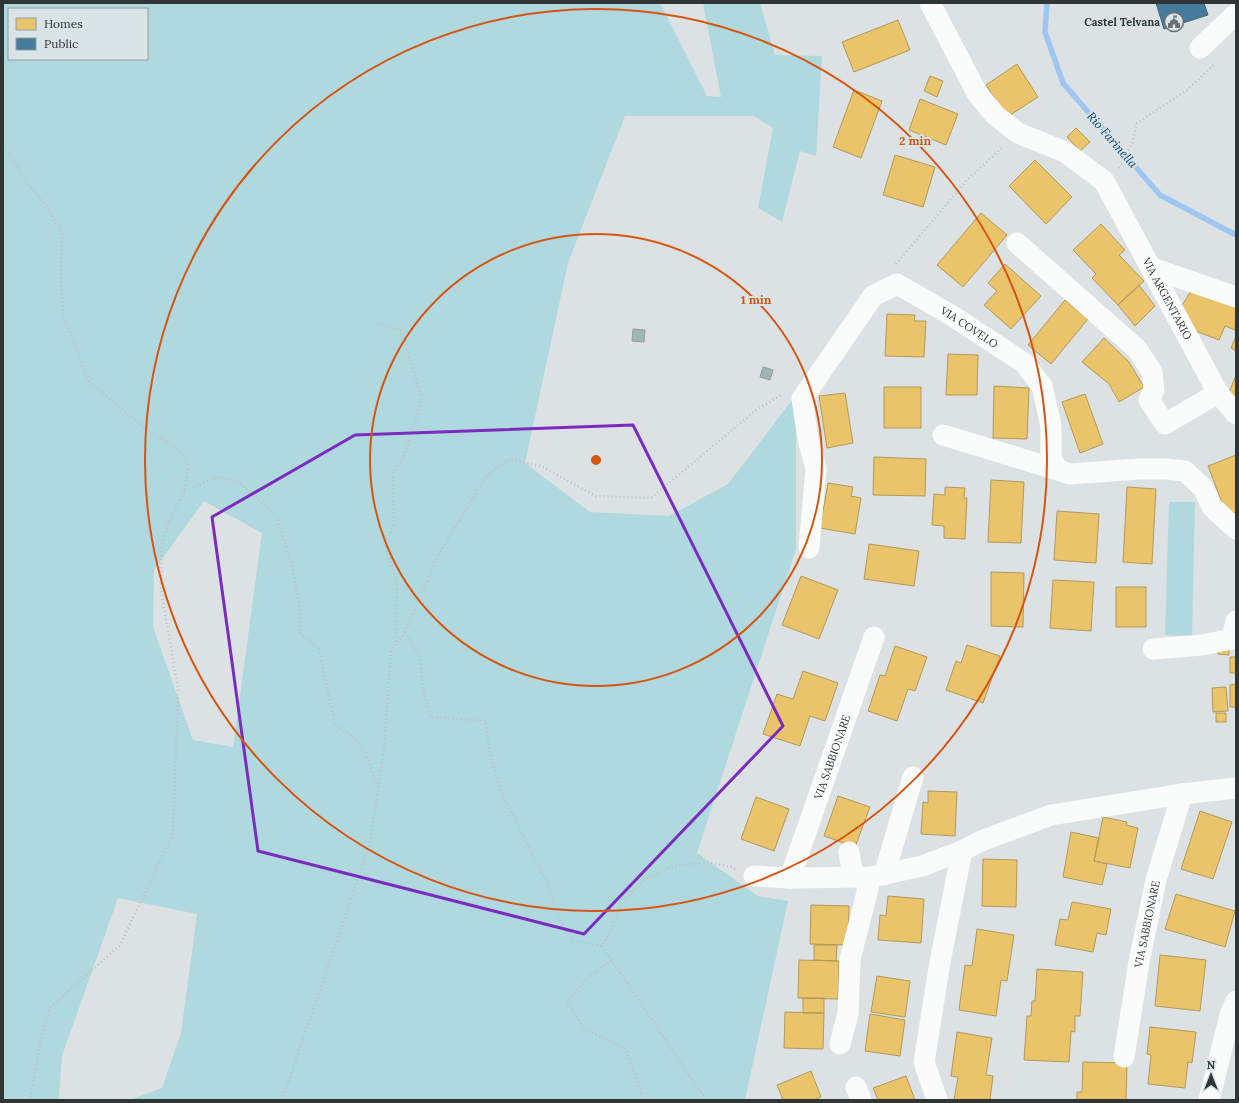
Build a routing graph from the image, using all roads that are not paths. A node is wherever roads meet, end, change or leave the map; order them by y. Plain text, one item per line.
1 (930, 3) edge
2 (1236, 14) edge
3 (1200, 48) dead end
4 (1016, 243) dead end
5 (1152, 268) junction
6 (1236, 297) edge
7 (1218, 393) junction
8 (1236, 414) edge
9 (943, 435) dead end
10 (1058, 470) junction
11 (1236, 529) edge
12 (809, 548) dead end
13 (1236, 621) edge
14 (874, 637) dead end
15 (1153, 648) dead end
16 (913, 777) dead end
17 (1236, 788) edge
18 (1182, 794) junction
19 (962, 851) junction
20 (849, 852) dead end
21 (754, 876) road end
22 (870, 876) junction
23 (790, 878) junction
24 (1236, 1002) edge
25 (840, 1044) dead end
26 (1124, 1057) dead end
27 (937, 1100) edge
28 (1209, 1100) edge

1 - 5 street, VIA ARGENTARIO
2 - 3 street
4 - 7 street
5 - 6 street
5 - 7 street, VIA ARGENTARIO
7 - 8 street, VIA ARGENTARIO
9 - 10 street
10 - 11 street
10 - 12 street, VIA COVELO
13 - 15 street
14 - 23 street, VIA SABBIONARE
16 - 22 street
17 - 18 street
18 - 19 street
18 - 26 street, VIA SABBIONARE
19 - 22 street
19 - 27 street
20 - 22 street
21 - 23 street
22 - 23 street
22 - 25 street
24 - 28 street

